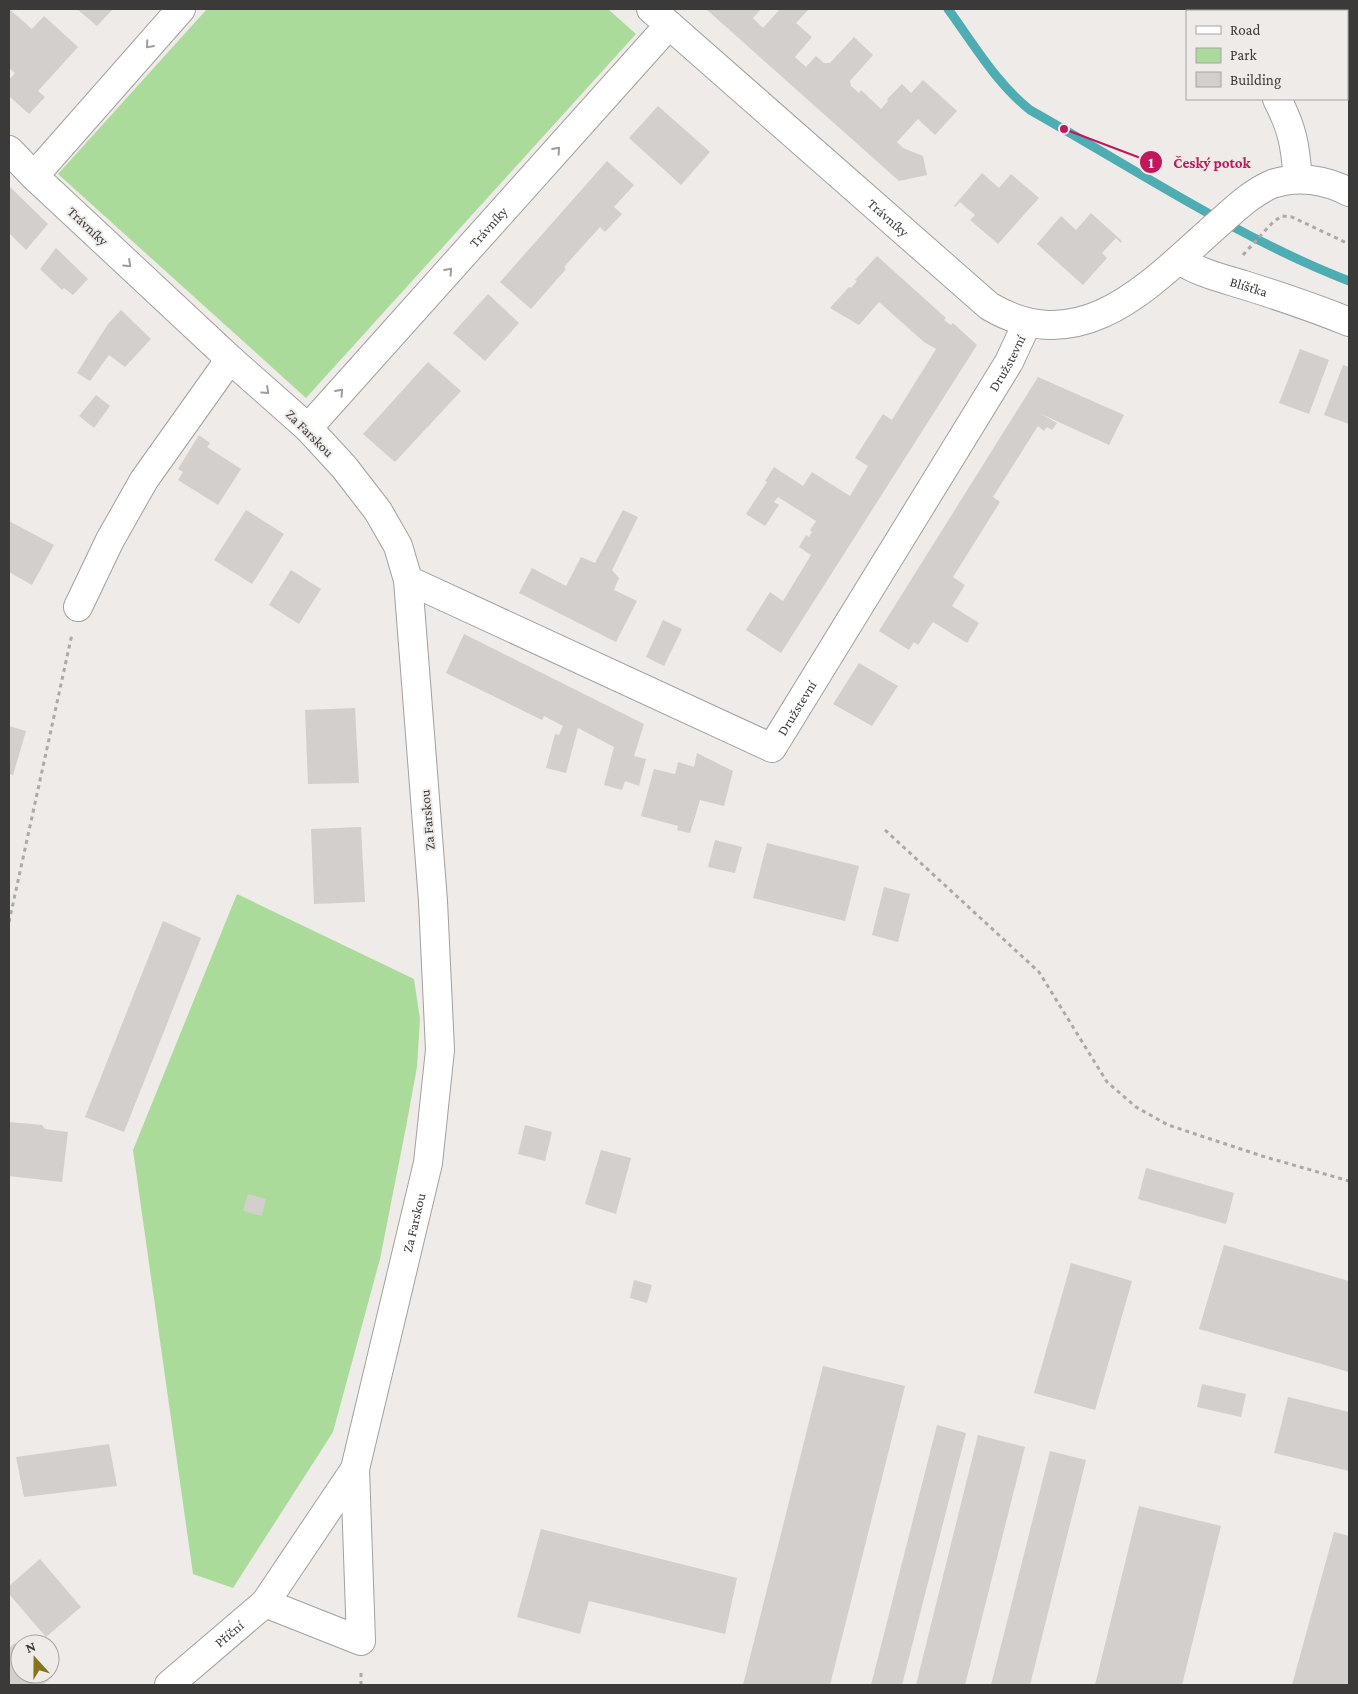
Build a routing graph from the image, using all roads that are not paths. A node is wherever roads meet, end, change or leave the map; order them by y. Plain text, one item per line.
1 (181, 9) edge
2 (660, 17) edge
3 (1277, 100) edge
4 (9, 150) edge
5 (34, 176) junction
6 (1298, 179) junction
7 (1349, 192) edge
8 (1179, 260) junction
9 (1349, 322) edge
10 (1024, 323) junction
11 (230, 359) junction
12 (308, 428) junction
13 (408, 580) junction
14 (78, 607) road end
15 (355, 1469) junction
16 (265, 1603) junction
17 (194, 1675) edge
18 (169, 1685) edge

1 -> 5 street
2 - 10 street, Trávníky
12 -> 2 street, Trávníky
3 - 6 street
4 - 5 street, Trávníky
5 -> 11 street, Trávníky
6 - 7 street
6 - 8 street
8 - 9 street, Blíšťka
8 - 10 street, Trávníky
10 - 13 street, Družstevní
11 -> 12 street, Za Farskou
11 - 14 street
12 - 13 street, Za Farskou
13 - 15 street, Za Farskou
15 - 16 street, Za Farskou
15 - 16 street
16 - 17 street, Příční
17 - 18 street, Příční

